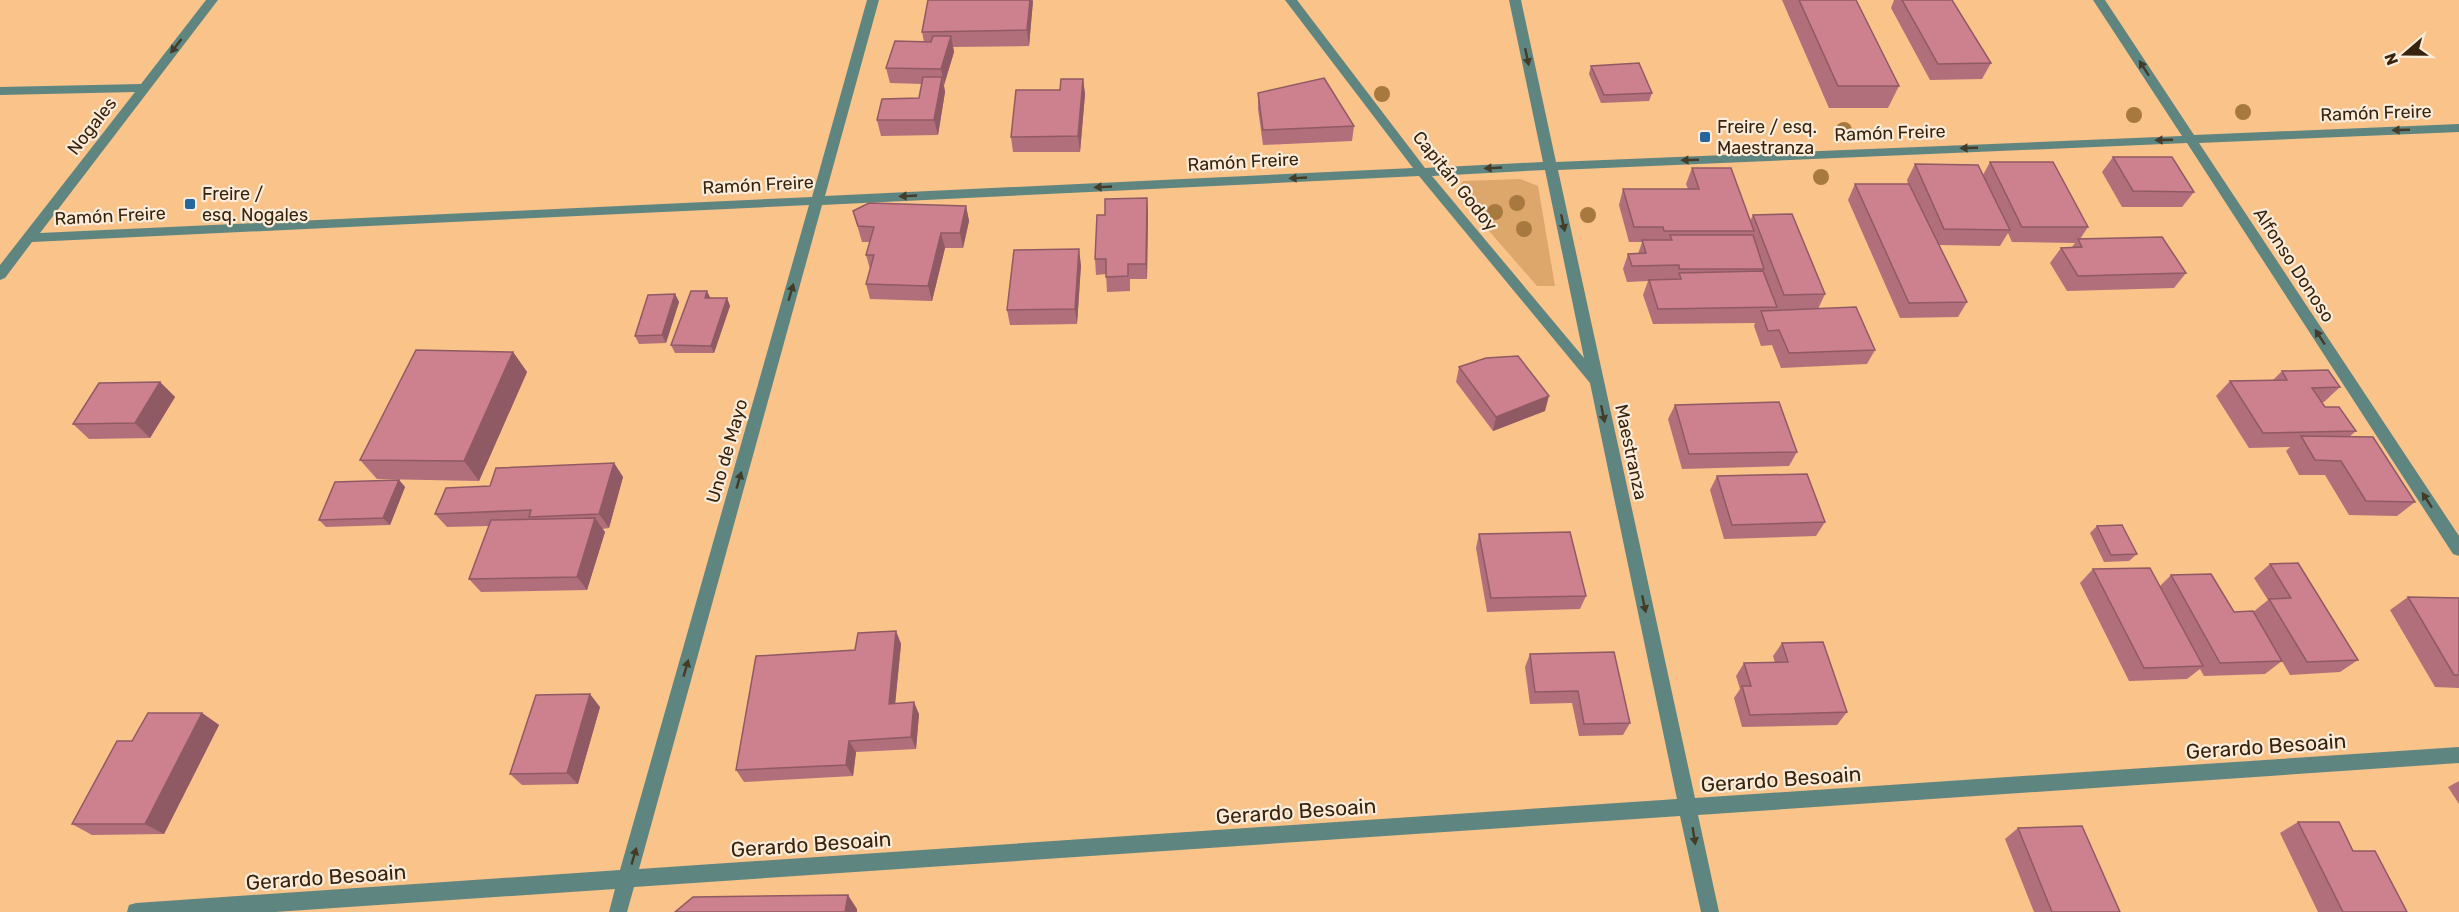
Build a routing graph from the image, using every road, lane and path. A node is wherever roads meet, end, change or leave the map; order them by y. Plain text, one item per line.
1 (212, 0) edge
2 (873, 0) edge
3 (1291, 0) edge
4 (1515, 0) edge
5 (2099, 0) edge
6 (145, 88) junction
7 (0, 91) edge
8 (2459, 128) edge
9 (2191, 139) junction
10 (1551, 166) junction
11 (1422, 172) junction
12 (817, 200) junction
13 (29, 238) junction
14 (0, 275) edge
15 (1596, 381) junction
16 (2459, 549) edge
17 (2459, 756) edge
18 (1690, 807) junction
19 (627, 879) junction
20 (136, 912) edge
21 (618, 912) edge
22 (1710, 912) edge

1 -> 6 street, Nogales
2 - 12 street, Uno de Mayo
3 - 11 street, Capitán Godoy
4 -> 10 street, Maestranza
9 -> 5 street, Alfonso Donoso
6 - 7 street
6 - 13 street, Nogales
8 -> 9 street, Ramón Freire
9 -> 10 street, Ramón Freire
16 -> 9 street, Alfonso Donoso
10 -> 11 street, Ramón Freire
10 -> 15 street, Maestranza
11 -> 12 street, Ramón Freire
11 - 15 street, Capitán Godoy
12 - 13 street, Ramón Freire
19 -> 12 street, Uno de Mayo
13 - 14 street, Nogales
15 -> 18 street, Maestranza
17 - 18 street, Gerardo Besoain
18 - 19 street, Gerardo Besoain
18 -> 22 street, Maestranza
19 - 20 street, Gerardo Besoain
19 - 21 street, Uno de Mayo

